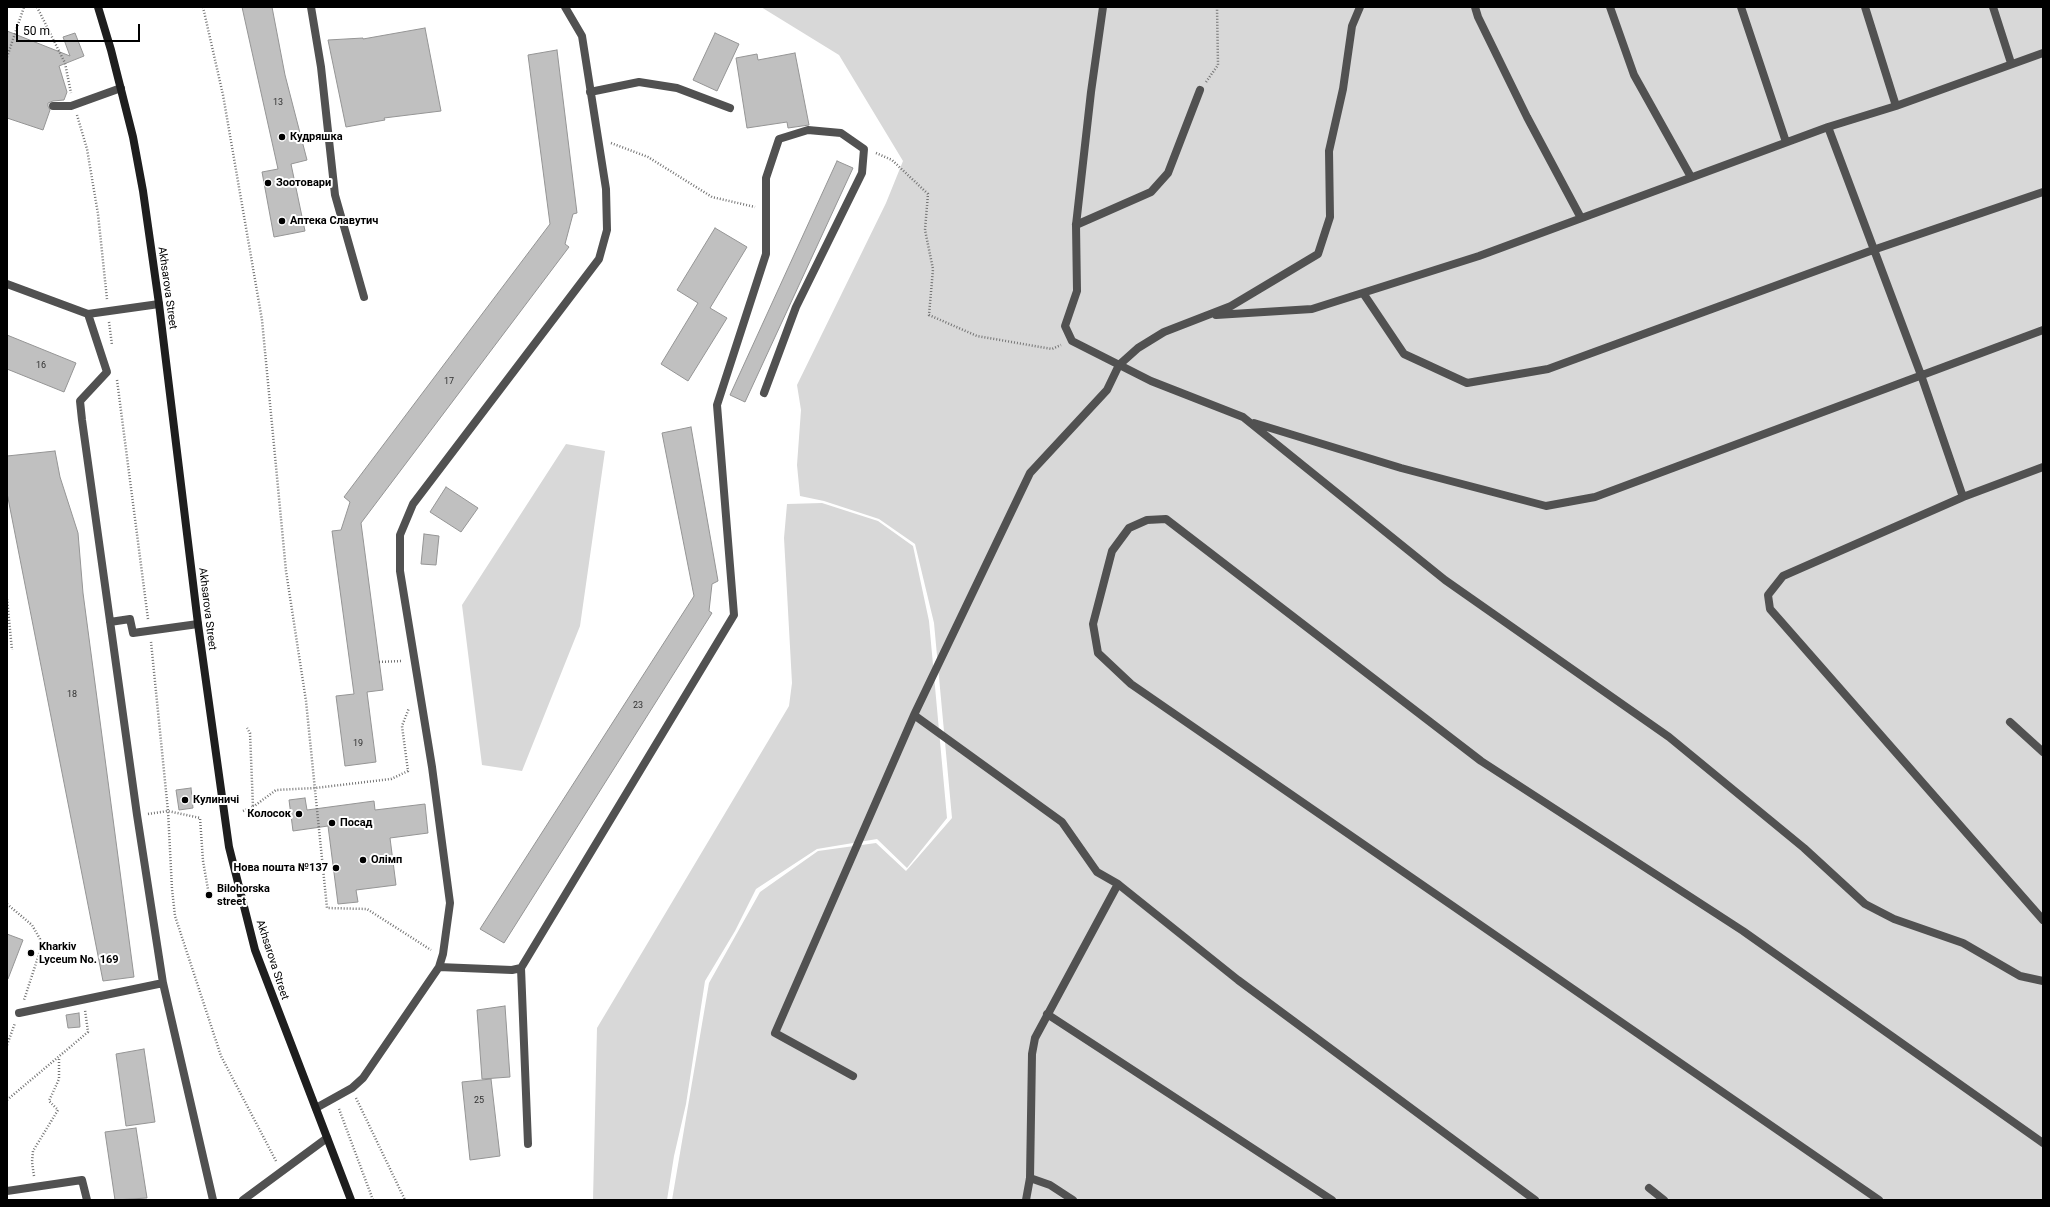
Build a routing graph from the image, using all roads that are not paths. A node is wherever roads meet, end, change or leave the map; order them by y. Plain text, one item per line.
1 (98, 7) edge
2 (311, 7) edge
3 (567, 7) edge
4 (1102, 7) edge
5 (1360, 7) edge
6 (1475, 7) edge
7 (1610, 7) edge
8 (1741, 7) edge
9 (1864, 7) edge
10 (1993, 7) edge
11 (2043, 53) edge
12 (2011, 63) junction
13 (121, 88) junction
14 (1200, 90) road end
15 (590, 92) junction
16 (53, 106) dead end
17 (1896, 106) junction
18 (730, 108) dead end
19 (1828, 126) junction
20 (1786, 142) junction
21 (1691, 177) junction
22 (2043, 192) edge
23 (1581, 218) junction
24 (1076, 225) junction
25 (1873, 250) junction
26 (7, 284) edge
27 (1363, 293) junction
28 (364, 297) dead end
29 (159, 304) junction
30 (88, 314) junction
31 (1208, 315) junction
32 (2043, 330) edge
33 (1116, 364) junction
34 (1921, 375) junction
35 (764, 393) dead end
36 (1250, 422) junction
37 (2043, 467) edge
38 (1963, 497) junction
39 (110, 622) junction
40 (198, 624) junction
41 (914, 715) junction
42 (2010, 722) dead end
43 (2043, 752) edge
44 (1118, 884) junction
45 (2043, 920) edge
46 (438, 967) junction
47 (521, 968) junction
48 (2043, 981) edge
49 (163, 983) junction
50 (19, 1013) road end
51 (1047, 1014) junction
52 (853, 1076) dead end
53 (316, 1108) junction
54 (327, 1138) junction
55 (2043, 1143) edge
56 (528, 1144) dead end
57 (1030, 1178) junction
58 (1649, 1188) dead end
59 (7, 1191) edge
60 (87, 1200) edge
61 (213, 1200) edge
62 (243, 1200) edge
63 (351, 1200) edge
64 (1026, 1200) edge
65 (1073, 1200) edge
66 (1332, 1200) edge
67 (1535, 1200) edge
68 (1664, 1200) edge
69 (1879, 1200) edge

1 - 13 main road, Akhsarova Street
2 - 28 street
3 - 15 street
4 - 24 street
5 - 31 street
6 - 23 street
7 - 21 street
8 - 20 street
9 - 17 street
10 - 12 street
11 - 12 street
12 - 17 street
13 - 16 street
13 - 29 main road, Akhsarova Street
14 - 24 street
15 - 18 street
15 - 46 street
17 - 19 street
19 - 20 street
19 - 25 street
20 - 21 street
21 - 23 street
22 - 25 street
23 - 27 street
24 - 33 street
25 - 27 street
25 - 34 street
26 - 30 street
27 - 31 street
29 - 30 street
29 - 40 main road, Akhsarova Street
30 - 39 street
31 - 33 street
32 - 34 street
33 - 36 street
33 - 41 street
34 - 36 street
34 - 38 street
35 - 47 street
36 - 48 street
37 - 38 street
38 - 45 street
39 - 40 street
39 - 49 street
40 - 53 main road, Akhsarova Street
41 - 44 street
41 - 52 street
42 - 43 street
44 - 51 street
44 - 67 street
46 - 47 street
46 - 53 street
47 - 56 street
49 - 50 street
49 - 61 street
51 - 57 street
51 - 66 street
53 - 54 main road, Akhsarova Street
54 - 62 street
54 - 63 main road, Akhsarova Street
55 - 69 street
57 - 64 street
57 - 65 street
58 - 68 street
59 - 60 street

